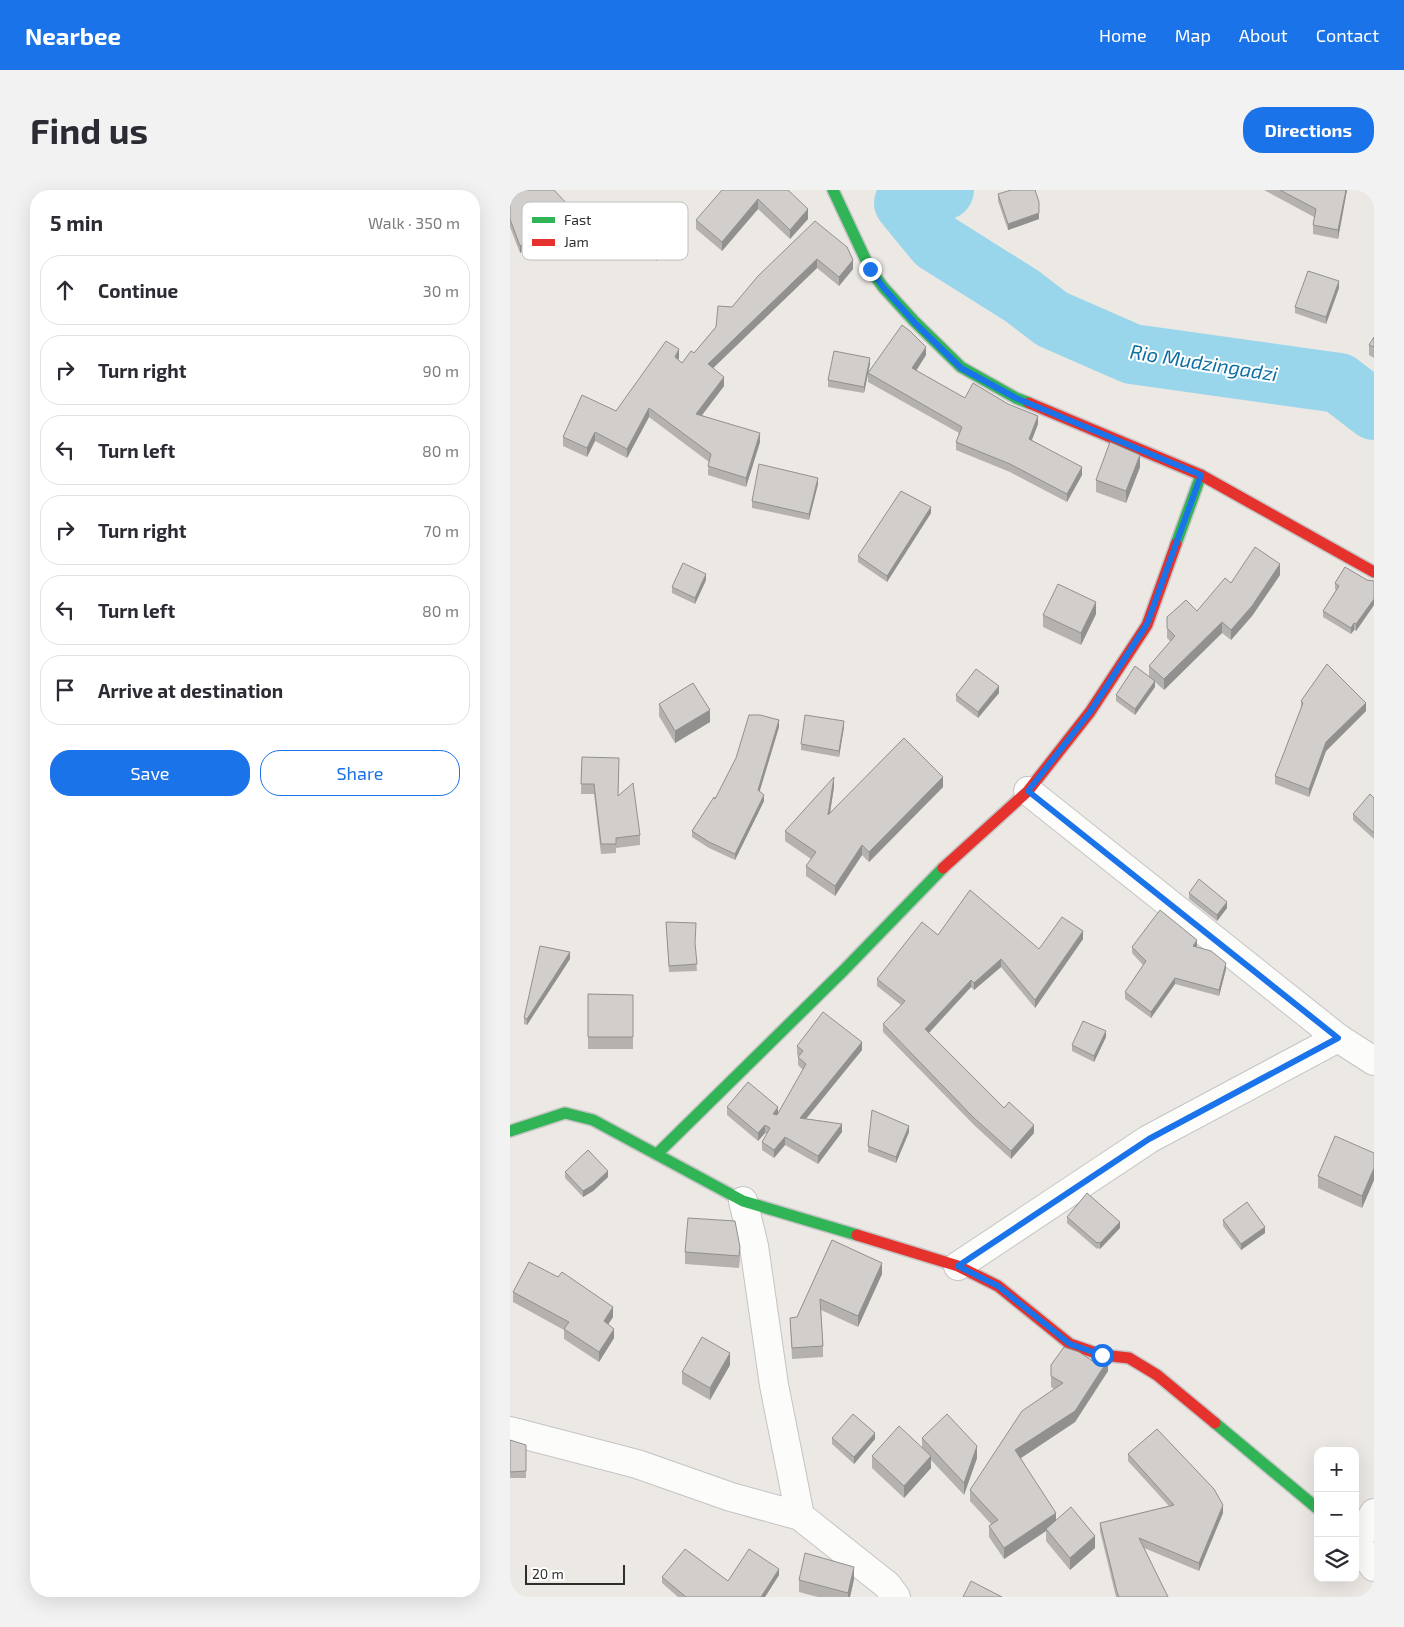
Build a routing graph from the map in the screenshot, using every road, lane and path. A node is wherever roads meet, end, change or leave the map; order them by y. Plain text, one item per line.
1 (833, 190) edge
2 (1201, 475) junction
3 (1374, 572) edge
4 (1028, 791) junction
5 (1338, 1038) junction
6 (1374, 1061) edge
7 (510, 1131) edge
8 (657, 1154) junction
9 (743, 1201) junction
10 (958, 1266) junction
11 (510, 1431) edge
12 (1314, 1507) edge
13 (1374, 1513) edge
14 (800, 1516) junction
15 (1359, 1537) edge
16 (1359, 1546) edge
17 (1374, 1567) edge
18 (896, 1597) edge

1 - 2 street
2 - 3 street
2 - 4 street
4 - 5 street
4 - 8 street
5 - 6 street
5 - 10 street
7 - 8 street
8 - 9 street
9 - 10 street
9 - 14 street
10 - 12 street
11 - 14 street
13 - 15 street
14 - 18 street
16 - 17 street

